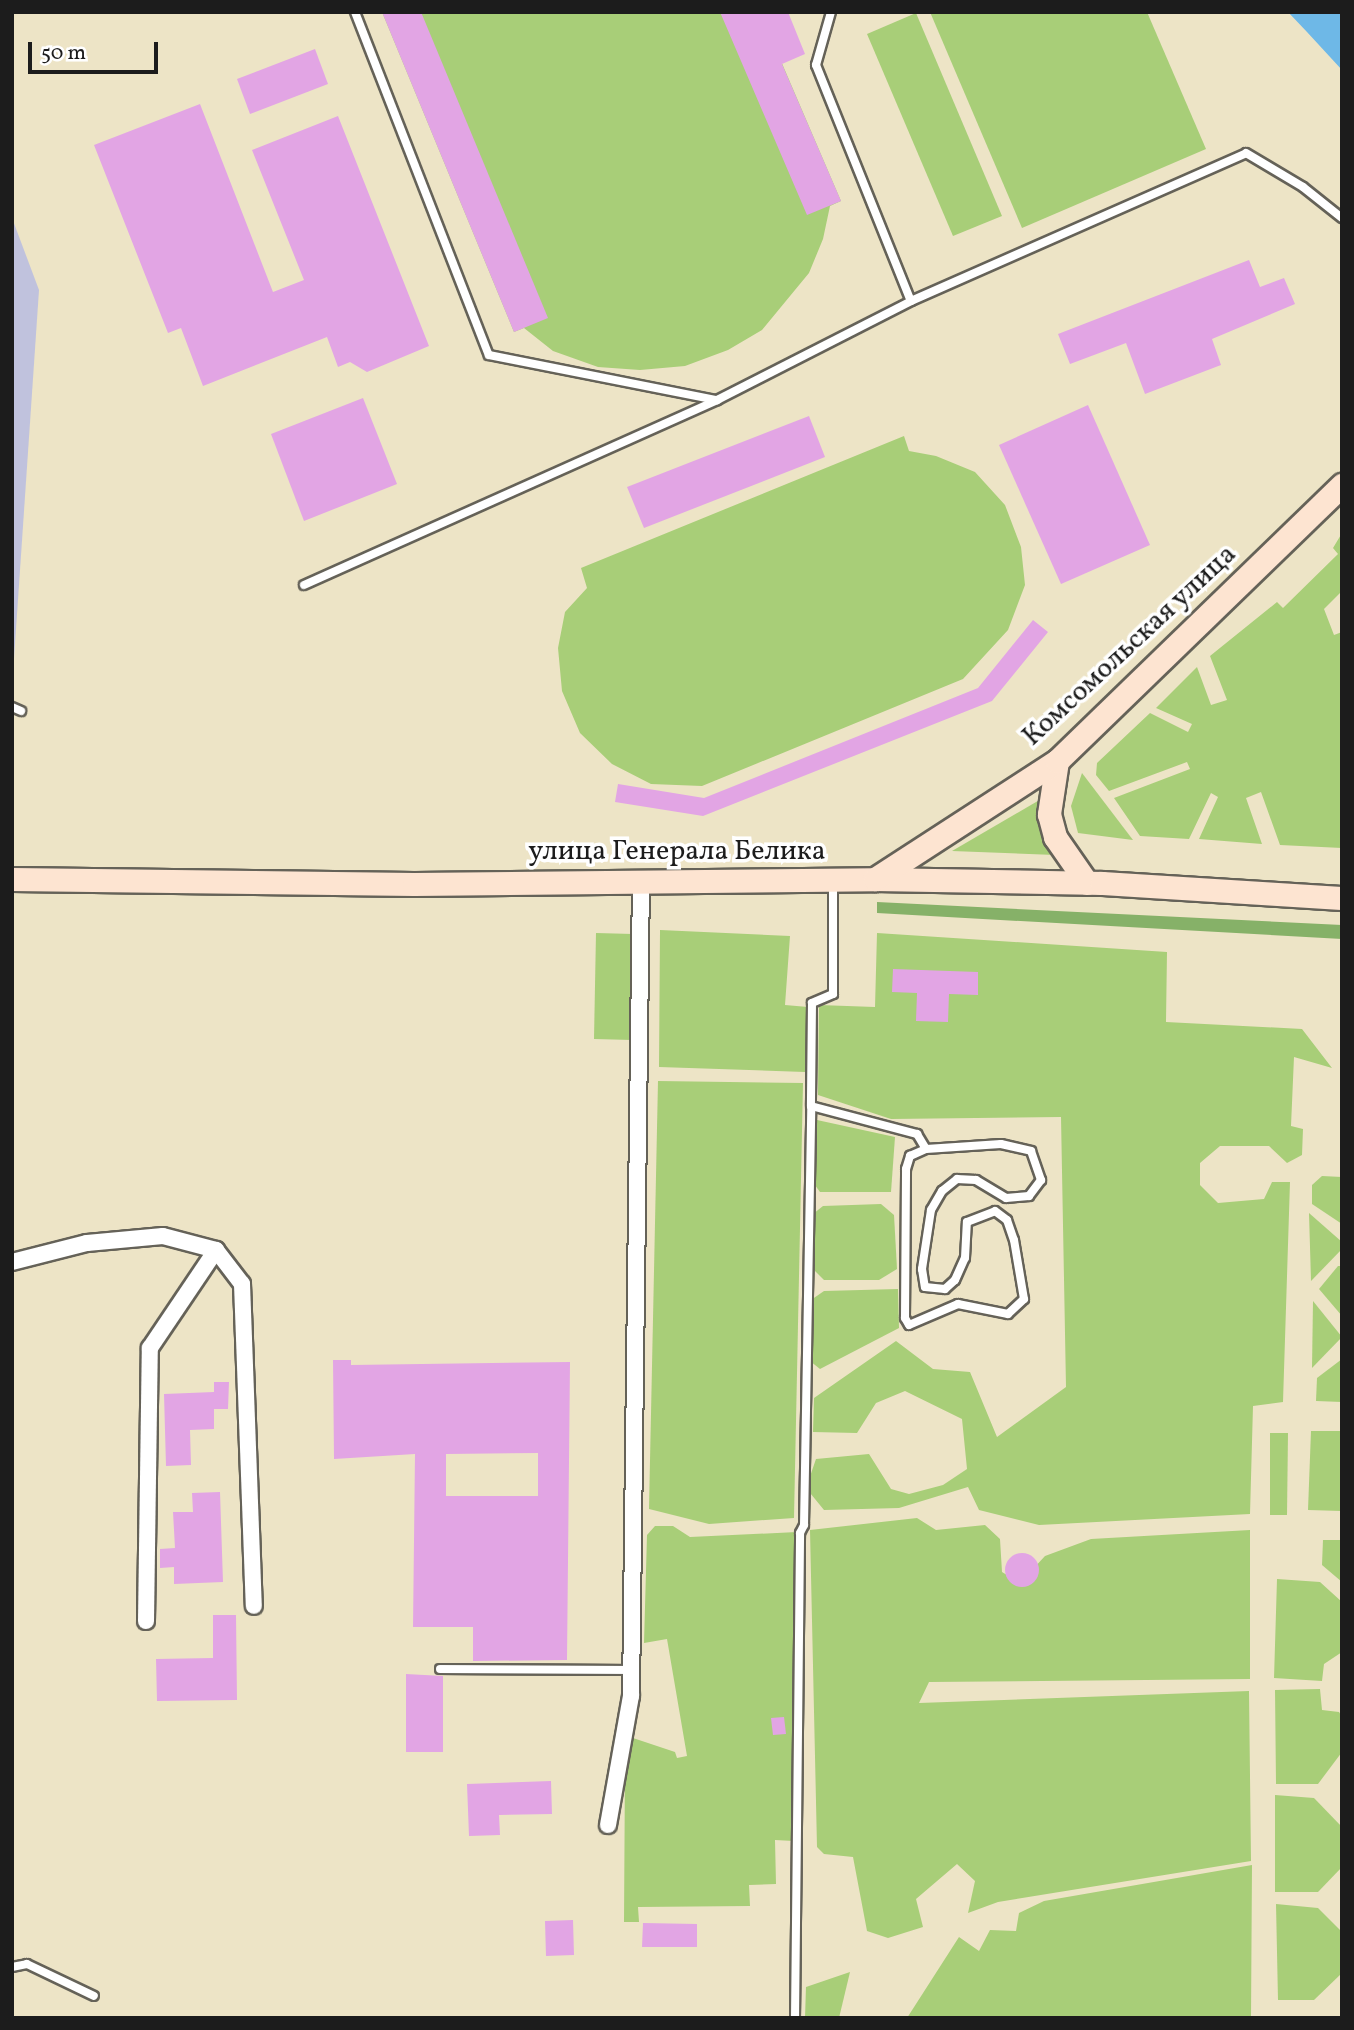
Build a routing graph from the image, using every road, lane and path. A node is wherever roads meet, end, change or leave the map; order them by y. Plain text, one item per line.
1 (355, 12) edge
2 (831, 12) edge
3 (1342, 218) edge
4 (911, 301) junction
5 (717, 400) junction
6 (1342, 485) edge
7 (304, 585) dead end
8 (1057, 761) junction
9 (18, 878) edge
10 (875, 879) junction
11 (833, 880) junction
12 (641, 881) junction
13 (1087, 883) junction
14 (1342, 898) edge
15 (811, 1106) junction
16 (926, 1149) junction
17 (216, 1250) junction
18 (12, 1262) edge
19 (254, 1606) dead end
20 (146, 1622) dead end
21 (440, 1669) dead end
22 (631, 1670) junction
23 (608, 1825) dead end
24 (12, 1967) edge
25 (94, 1996) dead end
26 (795, 2018) edge

1 - 5 lane
2 - 4 lane
3 - 4 lane
4 - 5 lane
5 - 7 lane
6 - 8 main road, Комсомольская улица
8 - 10 main road, Комсомольская улица
8 - 13 main road
9 - 12 main road, улица Генерала Белика
10 - 11 main road, улица Генерала Белика
10 - 13 main road, улица Генерала Белика
11 - 12 main road, улица Генерала Белика
11 - 15 lane
12 - 22 street
13 - 14 main road, улица Генерала Белика
15 - 16 lane
15 - 26 lane
16 - 16 lane
17 - 18 street
17 - 19 street
17 - 20 street
21 - 22 lane
22 - 23 street
24 - 25 lane

